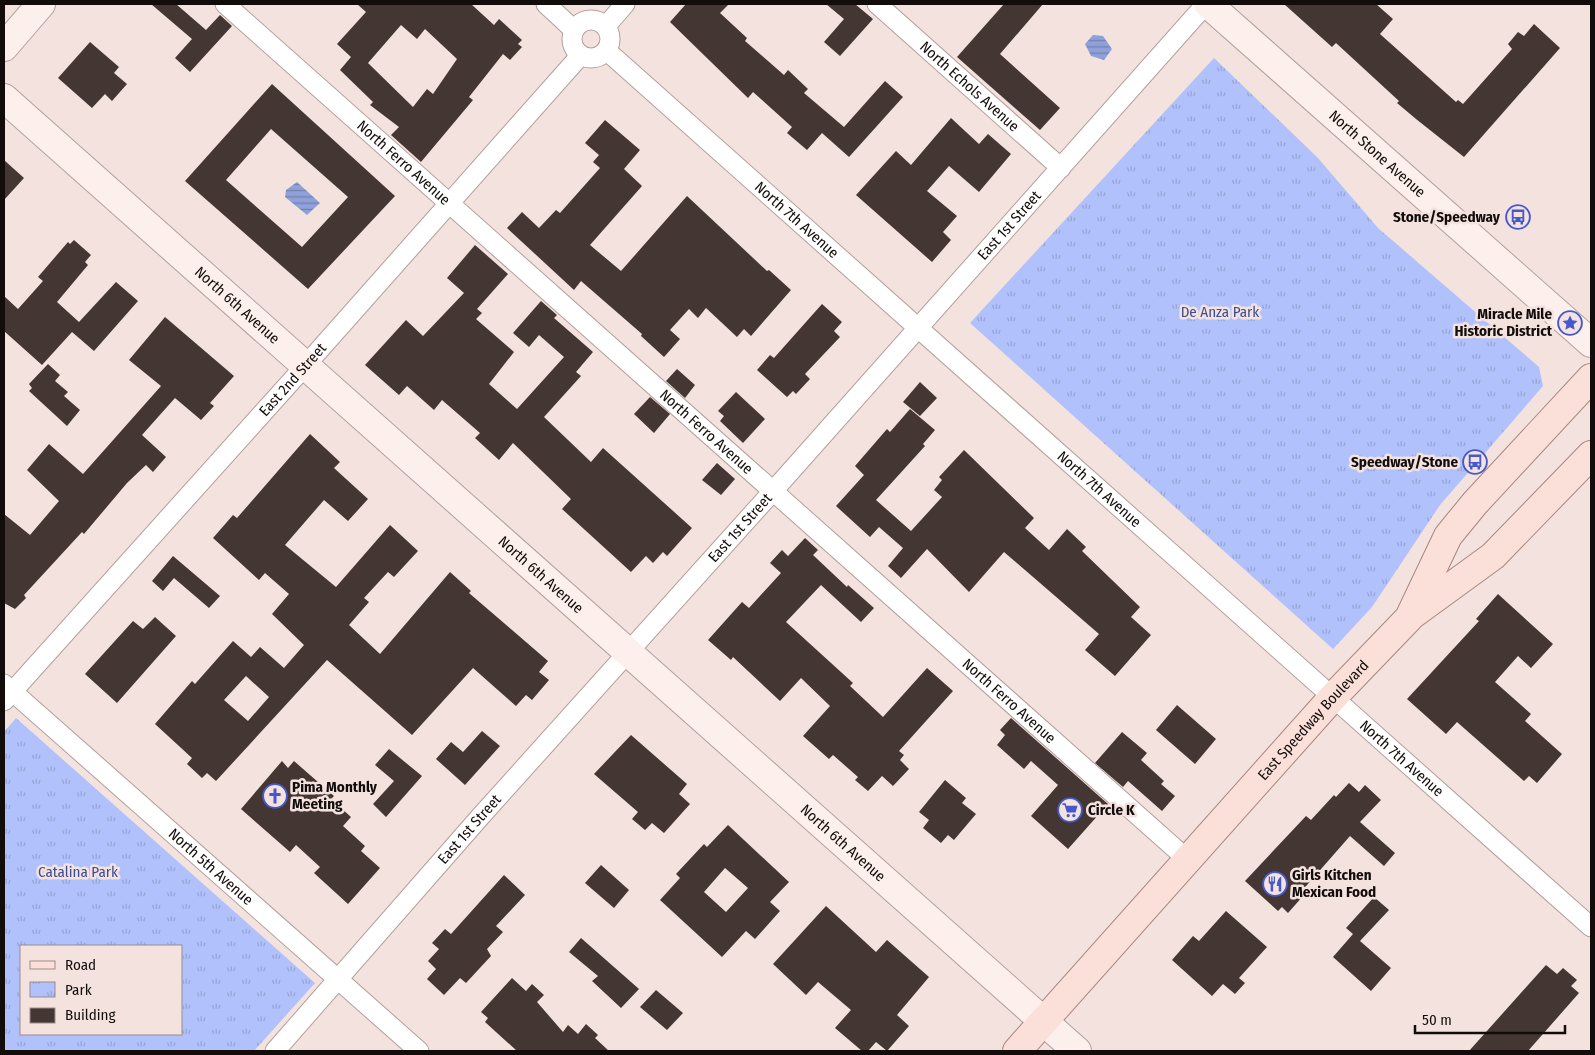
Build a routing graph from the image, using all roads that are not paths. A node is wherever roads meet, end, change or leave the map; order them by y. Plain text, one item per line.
1 (42, 4) edge
2 (225, 4) edge
3 (546, 4) edge
4 (625, 4) edge
5 (877, 4) edge
6 (1207, 4) edge
7 (606, 26) junction
8 (574, 30) junction
9 (4, 47) edge
10 (607, 51) junction
11 (580, 56) junction
12 (4, 98) edge
13 (1061, 168) junction
14 (449, 204) junction
15 (918, 329) junction
16 (1591, 343) edge
17 (305, 366) junction
18 (1591, 378) edge
19 (1591, 454) edge
20 (774, 490) junction
21 (1409, 618) junction
22 (628, 653) junction
23 (7, 692) edge
24 (1333, 697) junction
25 (1188, 860) junction
26 (1591, 927) edge
27 (337, 979) junction
28 (1044, 1023) junction
29 (275, 1051) edge
30 (419, 1051) edge
31 (1017, 1051) edge
32 (1077, 1051) edge

1 - 9 street
2 - 14 street, North Ferro Avenue
3 - 8 street
4 - 7 street
5 - 13 street, North Echols Avenue
6 - 13 street, East 1st Street
6 - 16 street, North Stone Avenue
7 - 8 street
7 - 10 street
8 - 11 street
10 - 11 street
10 - 15 street, North 7th Avenue
11 - 14 street, East 2nd Street
12 - 17 street, North 6th Avenue
13 - 15 street, East 1st Street
14 - 17 street, East 2nd Street
14 - 20 street, North Ferro Avenue
15 - 20 street, East 1st Street
15 - 24 street, North 7th Avenue
17 - 22 street, North 6th Avenue
17 - 23 street, East 2nd Street
18 - 21 main road, East Speedway Boulevard
19 - 21 main road
20 - 22 street, East 1st Street
20 - 25 street, North Ferro Avenue
21 - 24 main road, East Speedway Boulevard
22 - 27 street, East 1st Street
22 - 28 street, North 6th Avenue
23 - 27 street, North 5th Avenue
24 - 25 main road, East Speedway Boulevard
24 - 26 street, North 7th Avenue
25 - 28 main road, East Speedway Boulevard
27 - 29 street, East 1st Street
27 - 30 street, North 5th Avenue
28 - 31 main road, East Speedway Boulevard
28 - 32 street, North 6th Avenue

